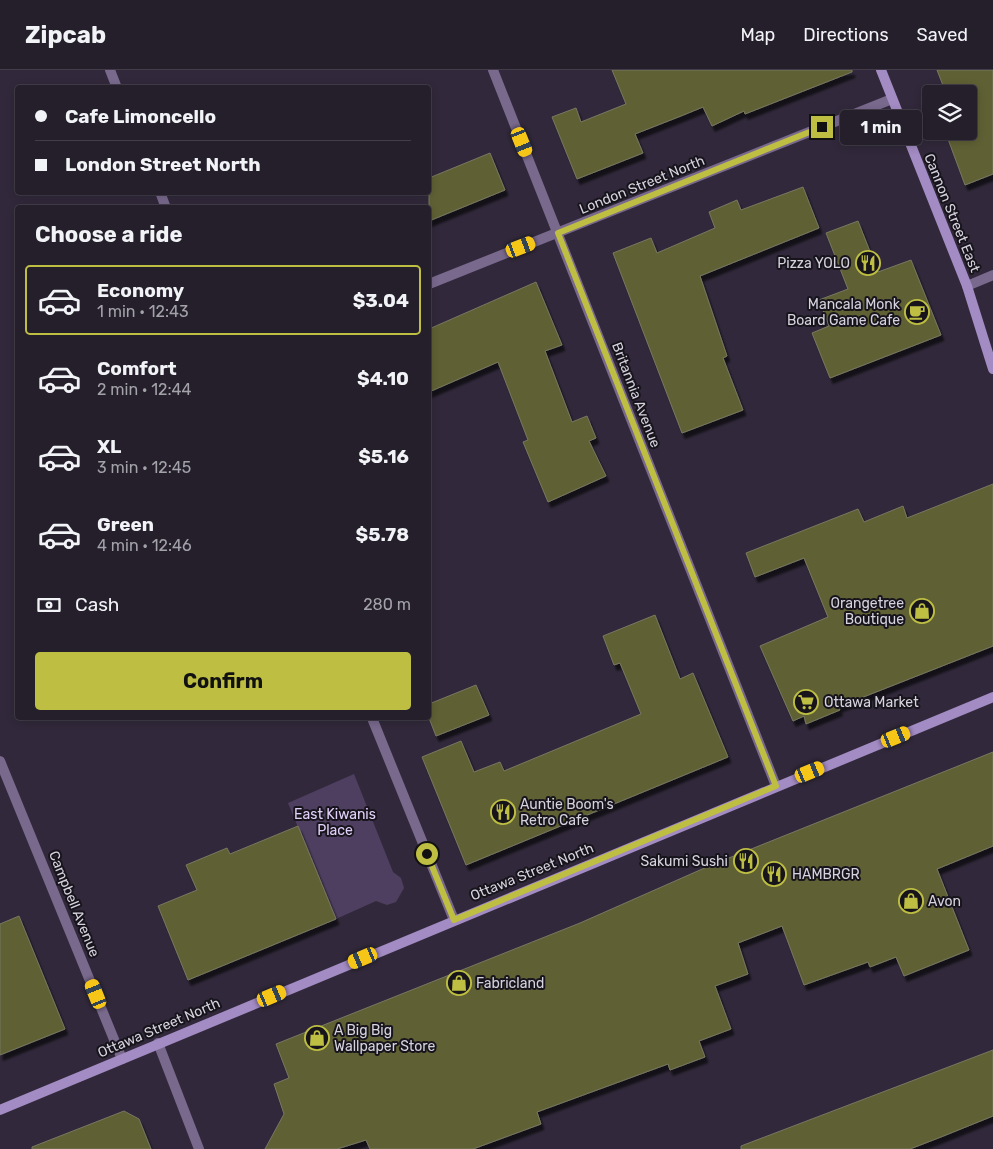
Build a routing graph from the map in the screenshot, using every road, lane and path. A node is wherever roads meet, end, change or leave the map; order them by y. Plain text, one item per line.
1 (110, 70) edge
2 (493, 70) edge
3 (881, 70) edge
4 (116, 85) edge
5 (892, 99) junction
6 (558, 233) junction
7 (993, 275) edge
8 (431, 283) edge
9 (967, 286) junction
10 (993, 369) edge
11 (993, 697) edge
12 (373, 720) edge
13 (0, 761) edge
14 (776, 786) junction
15 (454, 920) junction
16 (158, 1044) junction
17 (122, 1058) junction
18 (0, 1110) edge
19 (199, 1149) edge

1 - 4 street
2 - 6 street, Britannia Avenue
3 - 5 main road, Cannon Street East
5 - 6 street, London Street North
5 - 9 main road, Cannon Street East
6 - 8 street, London Street North
6 - 14 street, Britannia Avenue
7 - 9 street
9 - 10 main road, Cannon Street East
11 - 14 main road, Ottawa Street North
12 - 15 street
13 - 17 street, Campbell Avenue
14 - 15 main road, Ottawa Street North
15 - 16 main road, Ottawa Street North
16 - 17 main road, Ottawa Street North
16 - 19 street
17 - 18 main road, Ottawa Street North

